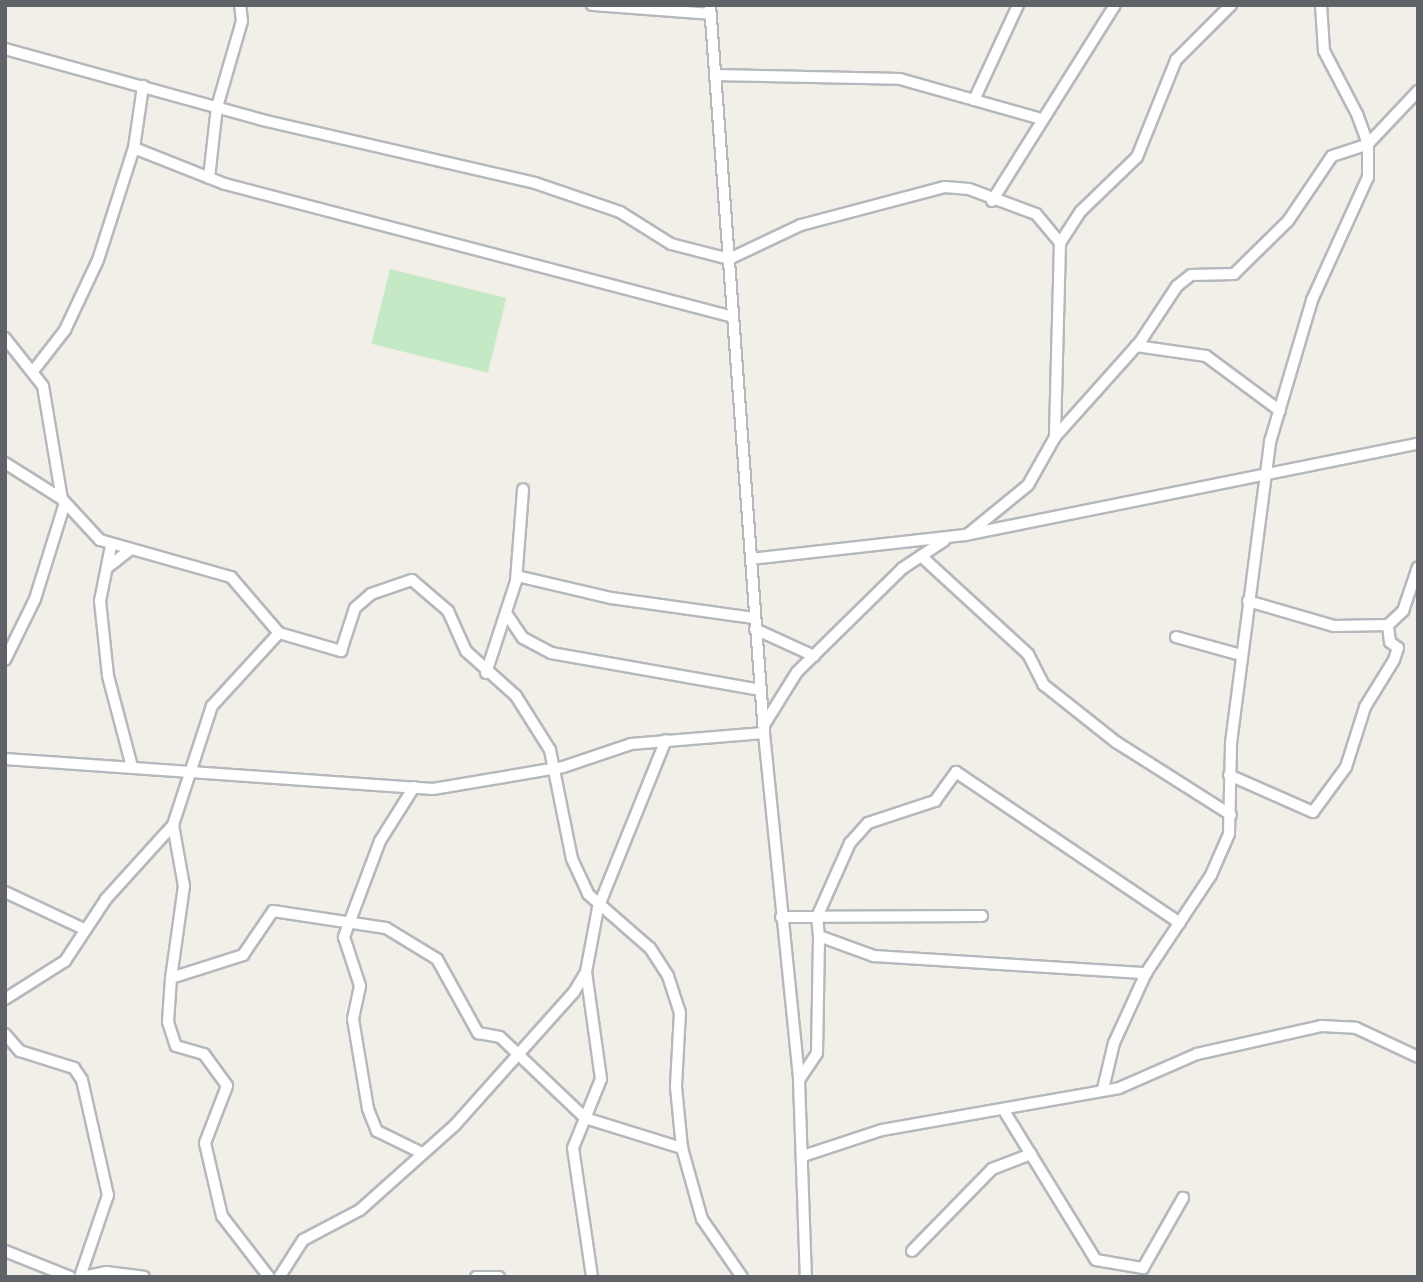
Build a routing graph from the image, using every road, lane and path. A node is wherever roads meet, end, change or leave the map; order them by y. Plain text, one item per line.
1 (240, 5) edge
2 (592, 5) edge
3 (1018, 5) edge
4 (1115, 5) edge
5 (1231, 5) edge
6 (1321, 5) edge
7 (711, 10) edge
8 (5, 49) edge
9 (715, 75) junction
10 (143, 86) junction
11 (1418, 92) edge
12 (974, 100) junction
13 (217, 107) junction
14 (1041, 119) junction
15 (1368, 145) junction
16 (134, 148) junction
17 (209, 178) junction
18 (992, 201) junction
19 (1060, 243) junction
20 (729, 259) junction
21 (733, 317) junction
22 (5, 338) edge
23 (1136, 346) junction
24 (34, 370) junction
25 (1280, 411) junction
26 (1055, 437) junction
27 (1418, 444) edge
28 (5, 463) edge
29 (1263, 475) junction
30 (523, 489) dead end
31 (63, 502) junction
32 (965, 536) junction
33 (948, 538) junction
34 (111, 546) junction
35 (130, 550) junction
36 (921, 556) junction
37 (751, 559) junction
38 (108, 567) junction
39 (1418, 567) edge
40 (517, 576) junction
41 (1248, 601) junction
42 (506, 613) junction
43 (755, 623) junction
44 (1388, 625) junction
45 (279, 633) junction
46 (1176, 636) dead end
47 (1241, 655) junction
48 (814, 656) junction
49 (5, 660) edge
50 (486, 673) junction
51 (761, 690) junction
52 (764, 729) junction
53 (666, 740) junction
54 (5, 759) edge
55 (132, 766) junction
56 (558, 768) junction
57 (190, 773) junction
58 (1229, 775) junction
59 (414, 787) junction
60 (1231, 815) junction
61 (173, 825) junction
62 (5, 892) edge
63 (598, 908) junction
64 (982, 916) dead end
65 (781, 917) junction
66 (817, 917) junction
67 (346, 919) junction
68 (1180, 923) junction
69 (86, 930) junction
70 (818, 936) junction
71 (586, 972) junction
72 (1146, 973) junction
73 (171, 978) junction
74 (5, 999) edge
75 (5, 1034) edge
76 (519, 1057) junction
77 (1418, 1057) edge
78 (799, 1080) junction
79 (1103, 1089) junction
80 (1003, 1109) junction
81 (585, 1118) junction
82 (682, 1148) junction
83 (422, 1153) junction
84 (1031, 1154) junction
85 (803, 1156) junction
86 (1183, 1198) dead end
87 (5, 1251) edge
88 (912, 1251) dead end
89 (282, 1276) edge
90 (70, 1277) edge
91 (82, 1277) edge
92 (144, 1277) edge
93 (271, 1277) edge
94 (476, 1277) edge
95 (499, 1277) edge
96 (593, 1277) edge
97 (742, 1277) edge
98 (806, 1277) edge

1 - 13 street
2 - 7 street
3 - 12 street
4 - 14 street
5 - 19 street
6 - 15 street
7 - 9 street
8 - 10 street
9 - 12 street
9 - 20 street
10 - 13 street
10 - 16 street
11 - 15 street
12 - 14 street
13 - 17 street
13 - 20 street
14 - 18 street
15 - 23 street
15 - 25 street
16 - 17 street
16 - 24 street
17 - 21 street
18 - 19 street
18 - 20 street
19 - 26 street
20 - 21 street
21 - 37 street
22 - 24 street
23 - 25 street
23 - 26 street
24 - 31 street
25 - 29 street
26 - 32 street
27 - 29 street
28 - 31 street
29 - 32 street
29 - 41 street
30 - 40 street
31 - 34 street
31 - 49 street
32 - 33 street
33 - 36 street
33 - 37 street
34 - 35 street
34 - 38 street
35 - 38 street
35 - 45 street
36 - 48 street
36 - 60 street
37 - 43 street
38 - 55 street
39 - 44 street
40 - 42 street
40 - 43 street
41 - 44 street
41 - 47 street
42 - 50 street
42 - 51 street
43 - 48 street
43 - 51 street
44 - 58 street
45 - 50 street
45 - 57 street
46 - 47 street
47 - 58 street
48 - 52 street
50 - 56 street
51 - 52 street
52 - 53 street
52 - 65 street
53 - 56 street
53 - 63 street
54 - 55 street
55 - 57 street
56 - 59 street
56 - 63 street
57 - 59 street
57 - 61 street
58 - 60 street
59 - 67 street
60 - 68 street
61 - 69 street
61 - 73 street
62 - 69 street
63 - 71 street
63 - 82 street
64 - 66 street
65 - 66 street
65 - 78 street
66 - 68 street
66 - 70 street
67 - 73 street
67 - 76 street
67 - 83 street
68 - 72 street
69 - 74 street
70 - 72 street
70 - 78 street
71 - 76 street
71 - 81 street
72 - 79 street
73 - 93 street
75 - 91 street
76 - 81 street
76 - 83 street
77 - 79 street
78 - 85 street
79 - 80 street
80 - 84 street
80 - 85 street
81 - 82 street
81 - 96 street
82 - 97 street
83 - 89 street
84 - 86 street
84 - 88 street
85 - 98 street
87 - 90 street
89 - 93 street
91 - 92 street
94 - 95 street

